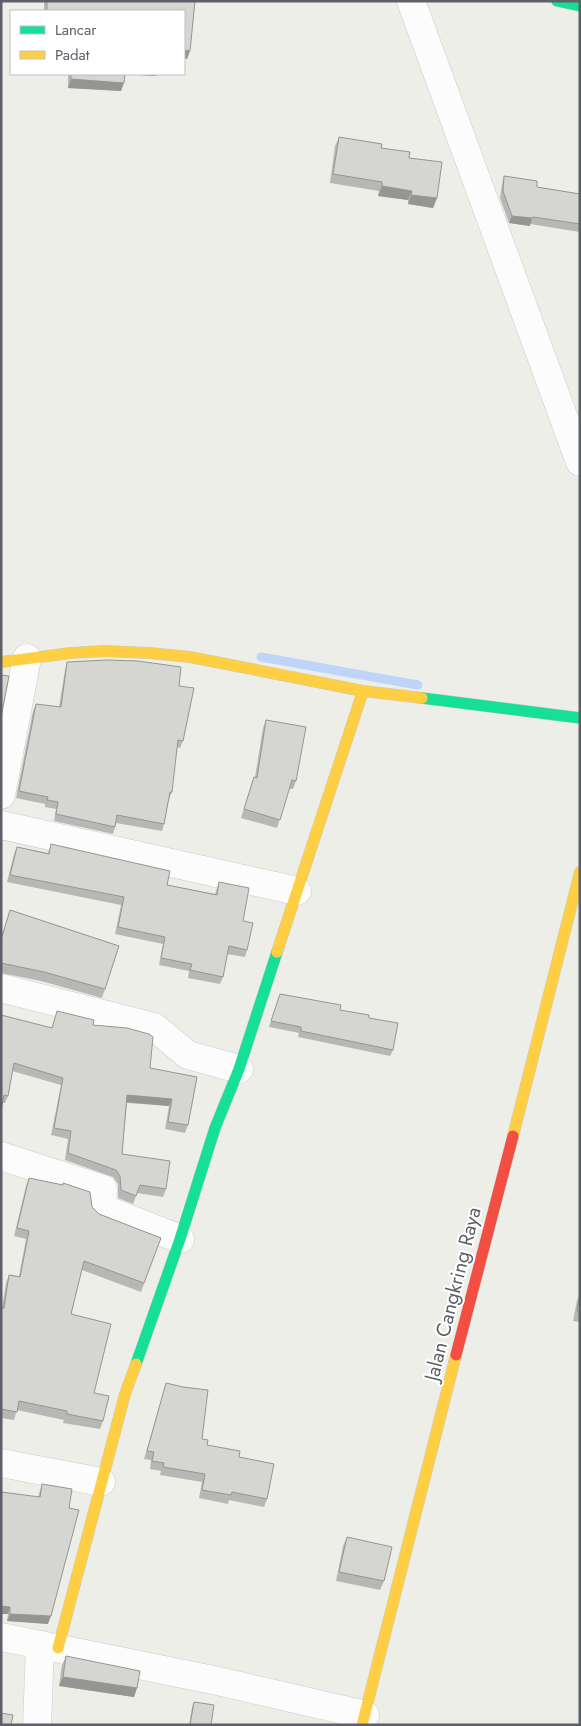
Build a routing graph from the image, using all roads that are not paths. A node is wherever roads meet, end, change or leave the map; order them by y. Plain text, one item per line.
1 (411, 1) edge
2 (558, 1) edge
3 (580, 6) edge
4 (580, 462) edge
5 (14, 660) edge
6 (364, 691) junction
7 (580, 718) edge
8 (1, 795) edge
9 (1, 825) edge
10 (580, 872) edge
11 (297, 891) junction
12 (1, 988) edge
13 (239, 1069) junction
14 (1, 1156) edge
15 (180, 1239) junction
16 (1, 1463) edge
17 (101, 1482) junction
18 (1, 1637) edge
19 (49, 1646) junction
20 (364, 1720) edge
21 (37, 1725) edge

1 - 4 street
2 - 3 street
5 - 6 street
5 - 8 street
6 - 7 street
6 - 11 street
9 - 11 street
10 - 20 street, Jalan Cangkring Raya
11 - 13 street
12 - 13 street
13 - 15 street
14 - 15 street
15 - 17 street
16 - 17 street
17 - 19 street
18 - 19 street
19 - 20 street
19 - 21 street

